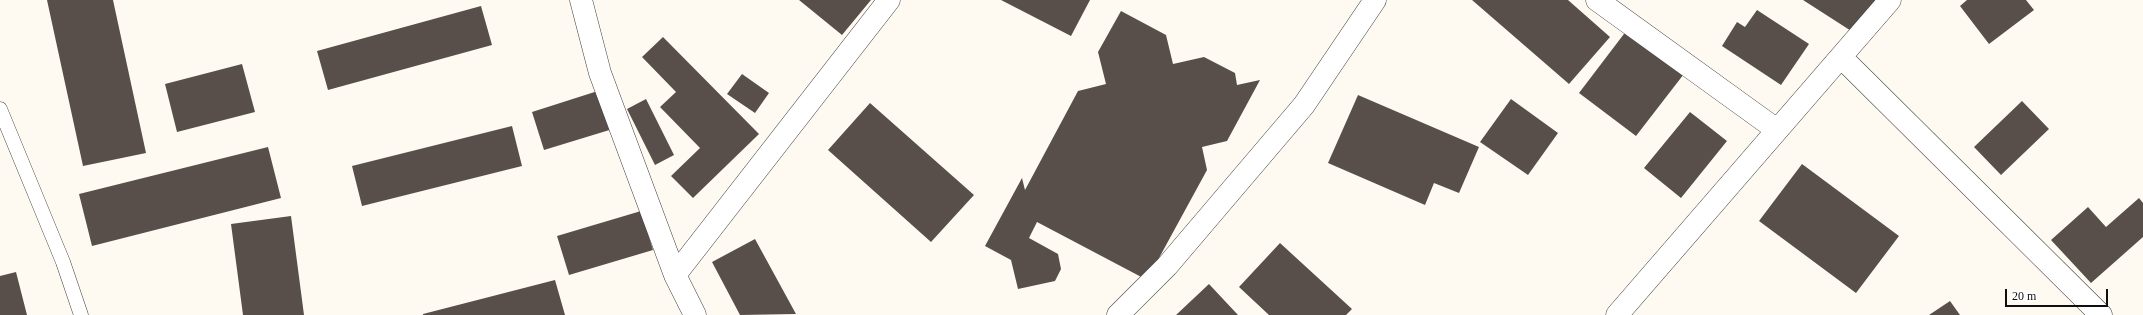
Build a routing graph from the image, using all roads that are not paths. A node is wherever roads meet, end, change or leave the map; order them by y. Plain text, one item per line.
1 (581, 0) edge
2 (889, 0) edge
3 (1375, 0) edge
4 (1597, 0) edge
5 (1890, 0) edge
6 (1841, 57) junction
7 (0, 109) edge
8 (1777, 130) junction
9 (675, 275) junction
10 (81, 315) edge
11 (695, 315) edge
12 (1118, 315) edge
13 (1617, 315) edge
14 (2101, 315) edge

1 - 9 street
2 - 9 street
3 - 12 street
4 - 8 street
5 - 6 street
6 - 8 street
6 - 14 street
7 - 10 lane
8 - 13 street
9 - 11 street

